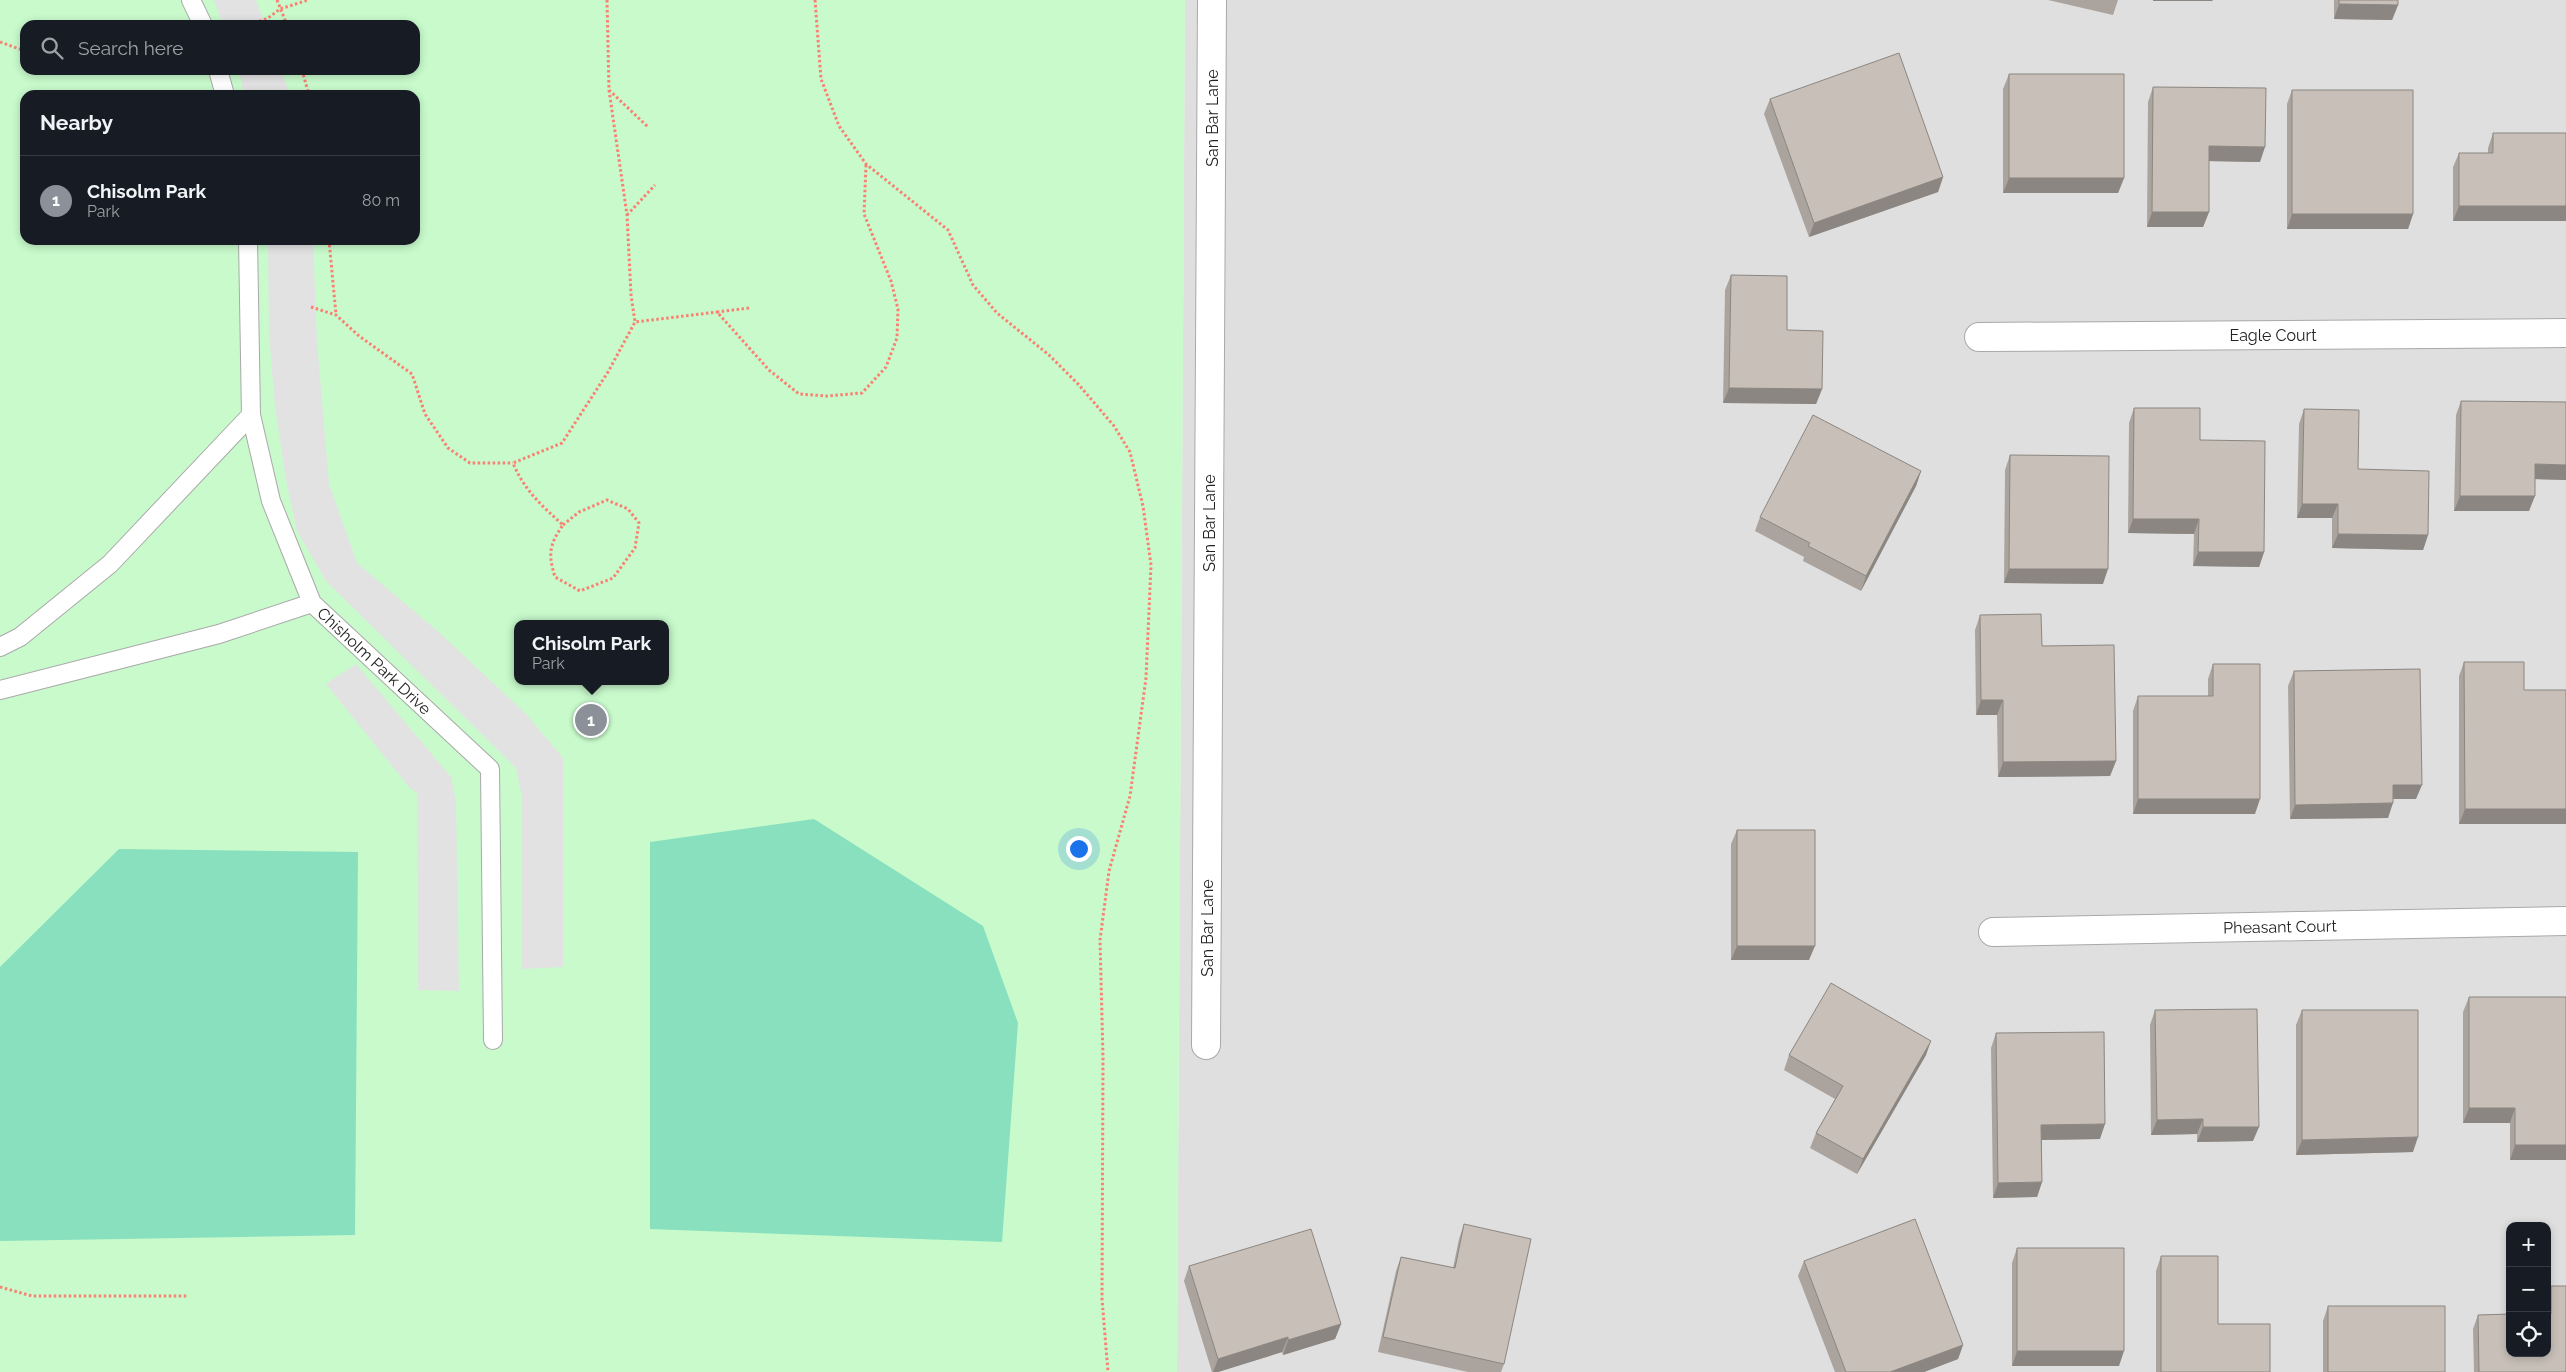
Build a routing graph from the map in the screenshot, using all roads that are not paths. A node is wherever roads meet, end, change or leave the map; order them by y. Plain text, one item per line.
1 (191, 0) edge
2 (1212, 0) edge
3 (201, 20) edge
4 (219, 75) edge
5 (224, 90) edge
6 (248, 245) edge
7 (2566, 333) edge
8 (1979, 337) dead end
9 (251, 415) junction
10 (312, 603) junction
11 (0, 647) edge
12 (0, 690) edge
13 (2566, 921) edge
14 (1993, 932) dead end
15 (493, 1040) dead end
16 (1206, 1046) dead end

1 - 3 lane
2 - 16 street, San Bar Lane
4 - 5 lane
6 - 9 lane, Chisholm Park Drive
7 - 8 street, Eagle Court
9 - 10 lane, Chisholm Park Drive
9 - 11 lane
10 - 12 lane
10 - 15 lane, Chisholm Park Drive
13 - 14 street, Pheasant Court

